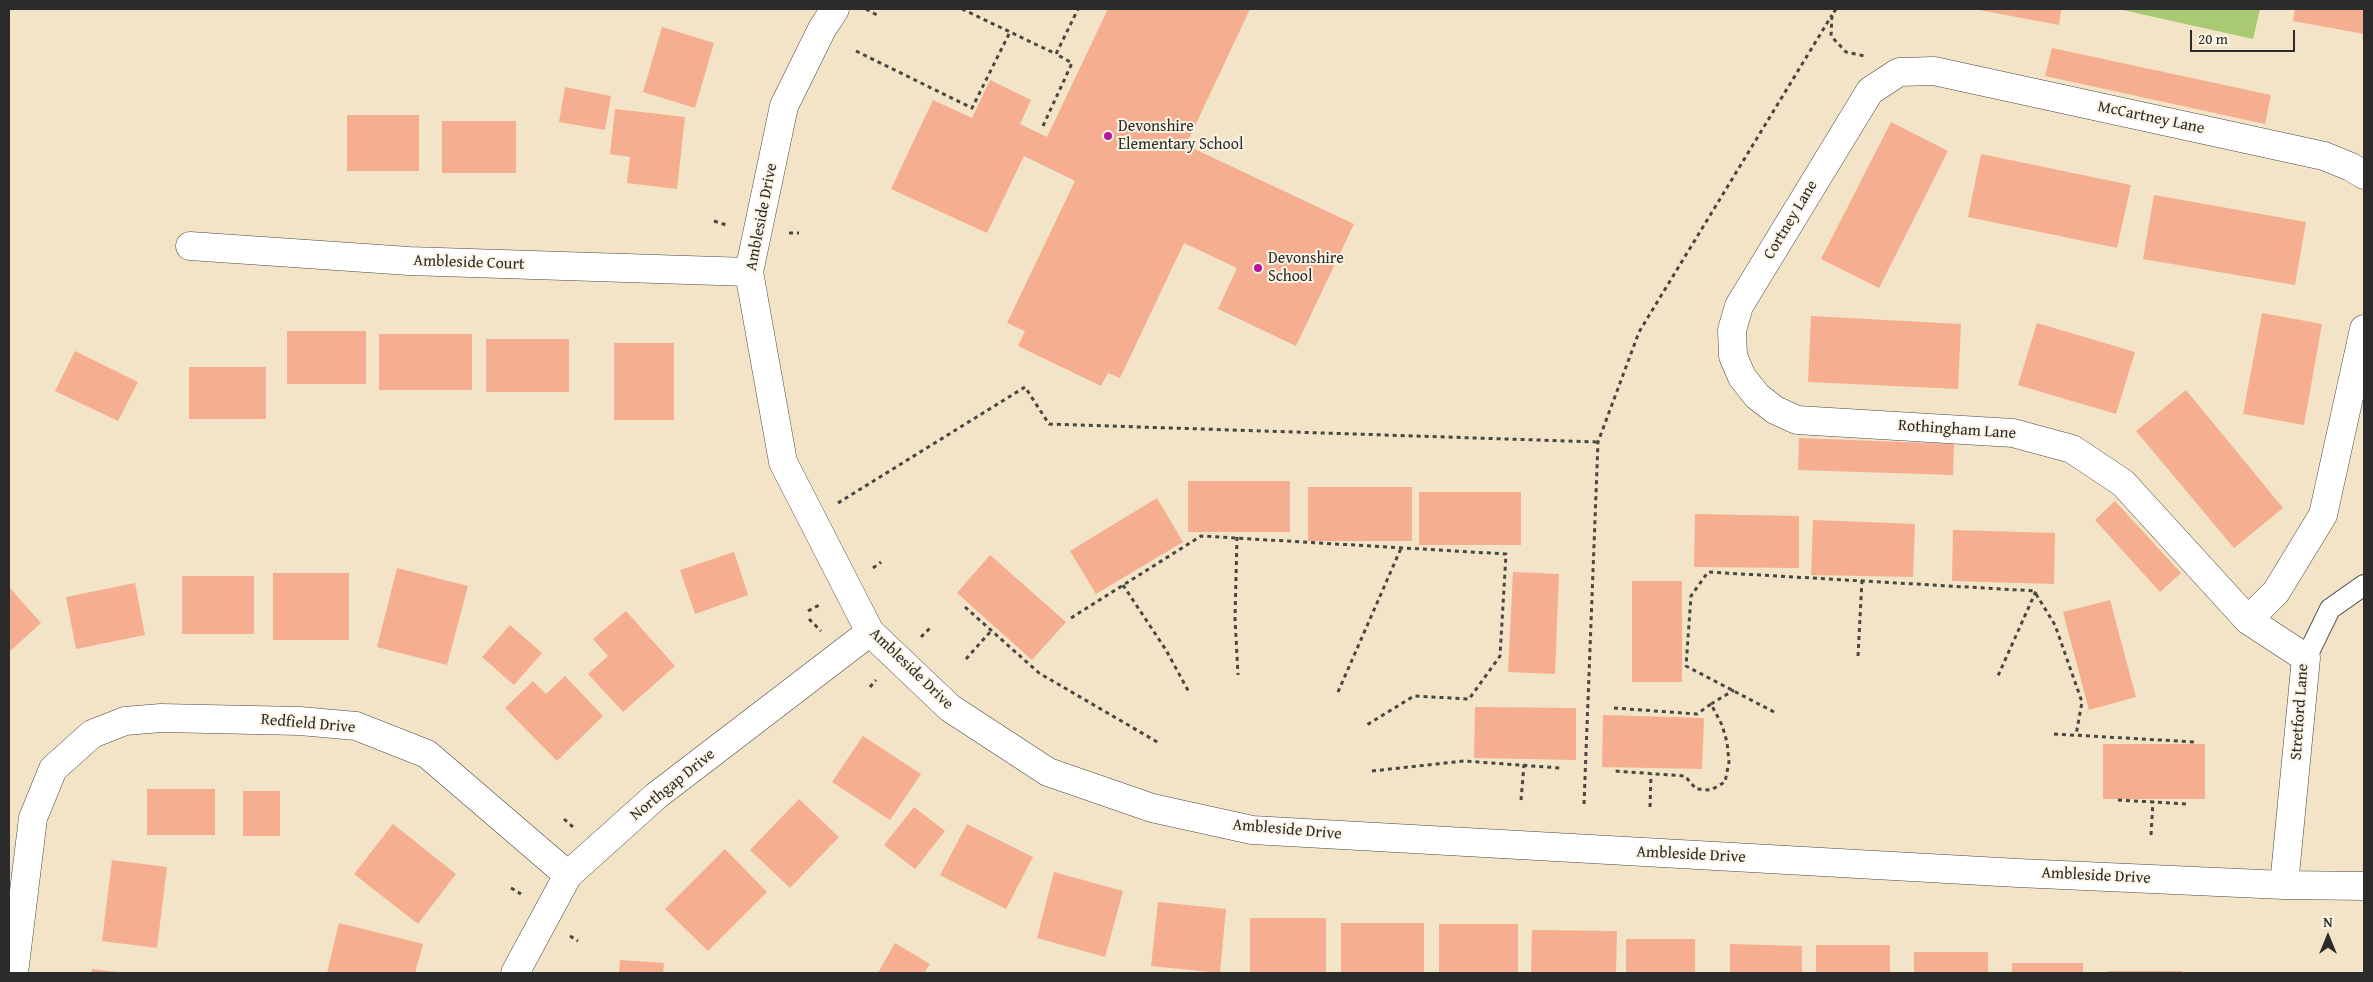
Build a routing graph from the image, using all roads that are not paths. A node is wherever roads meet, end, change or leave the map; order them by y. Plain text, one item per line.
1 (835, 9) edge
2 (1934, 70) joint
3 (2364, 175) edge
4 (190, 246) dead end
5 (749, 272) junction
6 (2364, 329) edge
7 (1775, 410) joint
8 (2364, 585) edge
9 (2248, 620) junction
10 (870, 632) junction
11 (2306, 658) junction
12 (568, 875) junction
13 (2284, 885) junction
14 (2364, 886) edge
15 (14, 973) edge
16 (515, 973) edge

1 - 5 street, Ambleside Drive
2 - 3 street, McCartney Lane
2 - 7 street, Cortney Lane
4 - 5 street, Ambleside Court
5 - 10 street, Ambleside Drive
6 - 9 street
7 - 9 street, Rothingham Lane
8 - 11 lane
9 - 11 street, Stretford Lane
10 - 12 street, Northgap Drive
10 - 13 street, Ambleside Drive
11 - 13 street, Stretford Lane
12 - 15 street, Redfield Drive
12 - 16 street, Northgap Drive
13 - 14 street, Ambleside Drive

